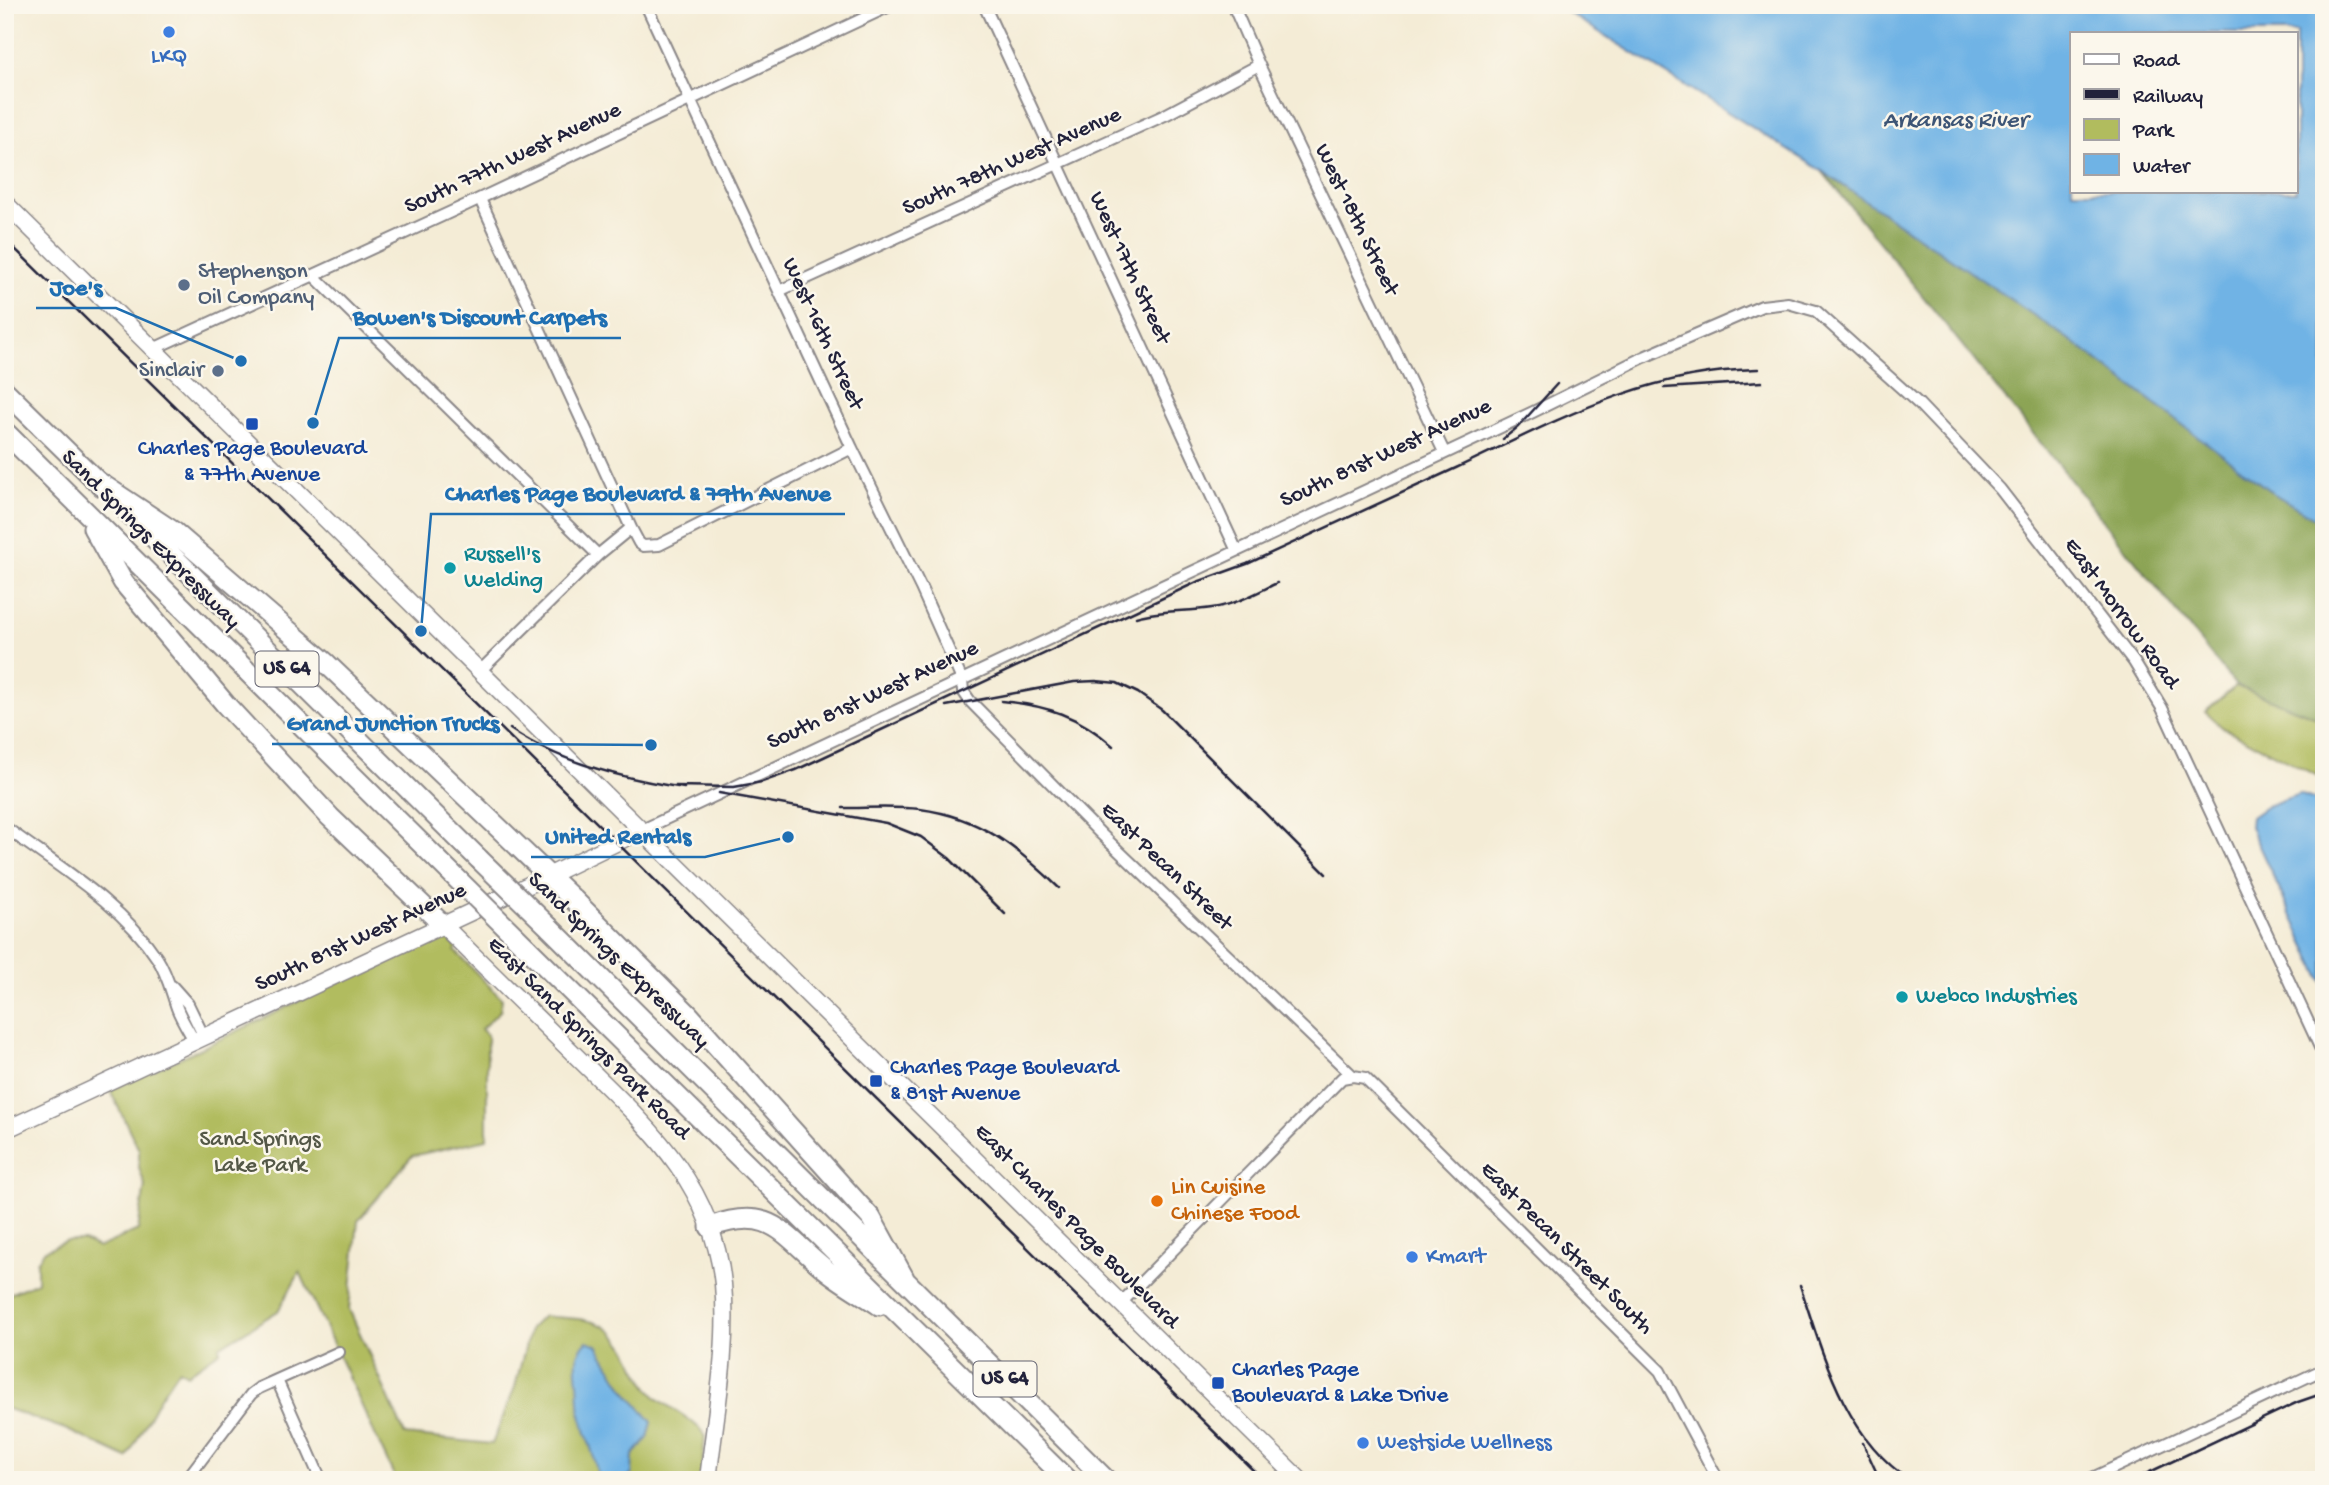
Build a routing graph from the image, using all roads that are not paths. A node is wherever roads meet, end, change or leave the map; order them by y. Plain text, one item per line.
1 (646, 5) edge
2 (892, 5) edge
3 (984, 5) edge
4 (1233, 5) edge
5 (1259, 65) junction
6 (690, 99) junction
7 (1057, 163) junction
8 (480, 199) junction
9 (5, 203) edge
10 (313, 275) junction
11 (779, 291) junction
12 (1762, 306) joint
13 (153, 349) junction
14 (5, 391) edge
15 (5, 432) edge
16 (852, 448) junction
17 (1444, 452) junction
18 (94, 478) junction
19 (80, 506) junction
20 (631, 528) junction
21 (1236, 549) junction
22 (598, 555) junction
23 (480, 671) junction
24 (962, 680) junction
25 (5, 827) edge
26 (642, 830) junction
27 (548, 876) junction
28 (442, 924) junction
29 (199, 1039) junction
30 (2324, 1056) edge
31 (1353, 1076) junction
32 (5, 1130) edge
33 (710, 1227) junction
34 (904, 1278) junction
35 (1121, 1303) junction
36 (920, 1332) junction
37 (339, 1352) dead end
38 (2324, 1368) edge
39 (277, 1380) junction
40 (186, 1480) edge
41 (321, 1480) edge
42 (708, 1480) edge
43 (1067, 1480) edge
44 (1106, 1480) edge
45 (1300, 1480) edge
46 (1718, 1480) edge
47 (2088, 1480) edge

1 - 6 street, West 16th Street
2 - 6 street, South 77th West Avenue
3 - 7 street, West 17th Street
4 - 5 street, West 18th Street
5 - 7 street, South 78th West Avenue
5 - 17 street, West 18th Street
6 - 8 street, South 77th West Avenue
6 - 11 street, West 16th Street
7 - 11 street, South 78th West Avenue
7 - 21 street, West 17th Street
8 - 10 street, South 77th West Avenue
8 - 20 street
9 - 13 main road, East Charles Page Boulevard
10 - 13 street, South 77th West Avenue
10 - 22 street
11 - 16 street, West 16th Street
12 - 17 street, South 81st West Avenue
12 - 30 street, East Morrow Road
13 - 23 main road, East Charles Page Boulevard
14 - 18 highway, Sand Springs Expressway / US 64
15 - 19 highway, Sand Springs Expressway / US 64
16 - 20 street
16 - 24 street, West 16th Street
17 - 21 street, South 81st West Avenue
18 - 27 highway
18 - 34 highway, Sand Springs Expressway / US 64, bridge
19 - 28 highway
19 - 36 highway, Sand Springs Expressway / US 64, bridge
20 - 22 street
21 - 24 street, South 81st West Avenue
22 - 23 street
23 - 26 main road, East Charles Page Boulevard
24 - 26 street, South 81st West Avenue
24 - 31 street, East Pecan Street
25 - 29 street
26 - 27 main road, South 81st West Avenue
26 - 35 main road, East Charles Page Boulevard
27 - 28 main road, South 81st West Avenue
27 - 34 highway
28 - 29 main road, South 81st West Avenue
28 - 33 main road, East Sand Springs Park Road
29 - 32 main road, South 81st West Avenue
31 - 35 street
31 - 46 street, East Pecan Street South
33 - 36 highway
33 - 42 main road, East Sand Springs Park Road
34 - 44 highway, Sand Springs Expressway / US 64
35 - 45 main road, East Charles Page Boulevard
36 - 43 highway, Sand Springs Expressway / US 64
37 - 39 street
38 - 47 street
39 - 40 street
39 - 41 street

